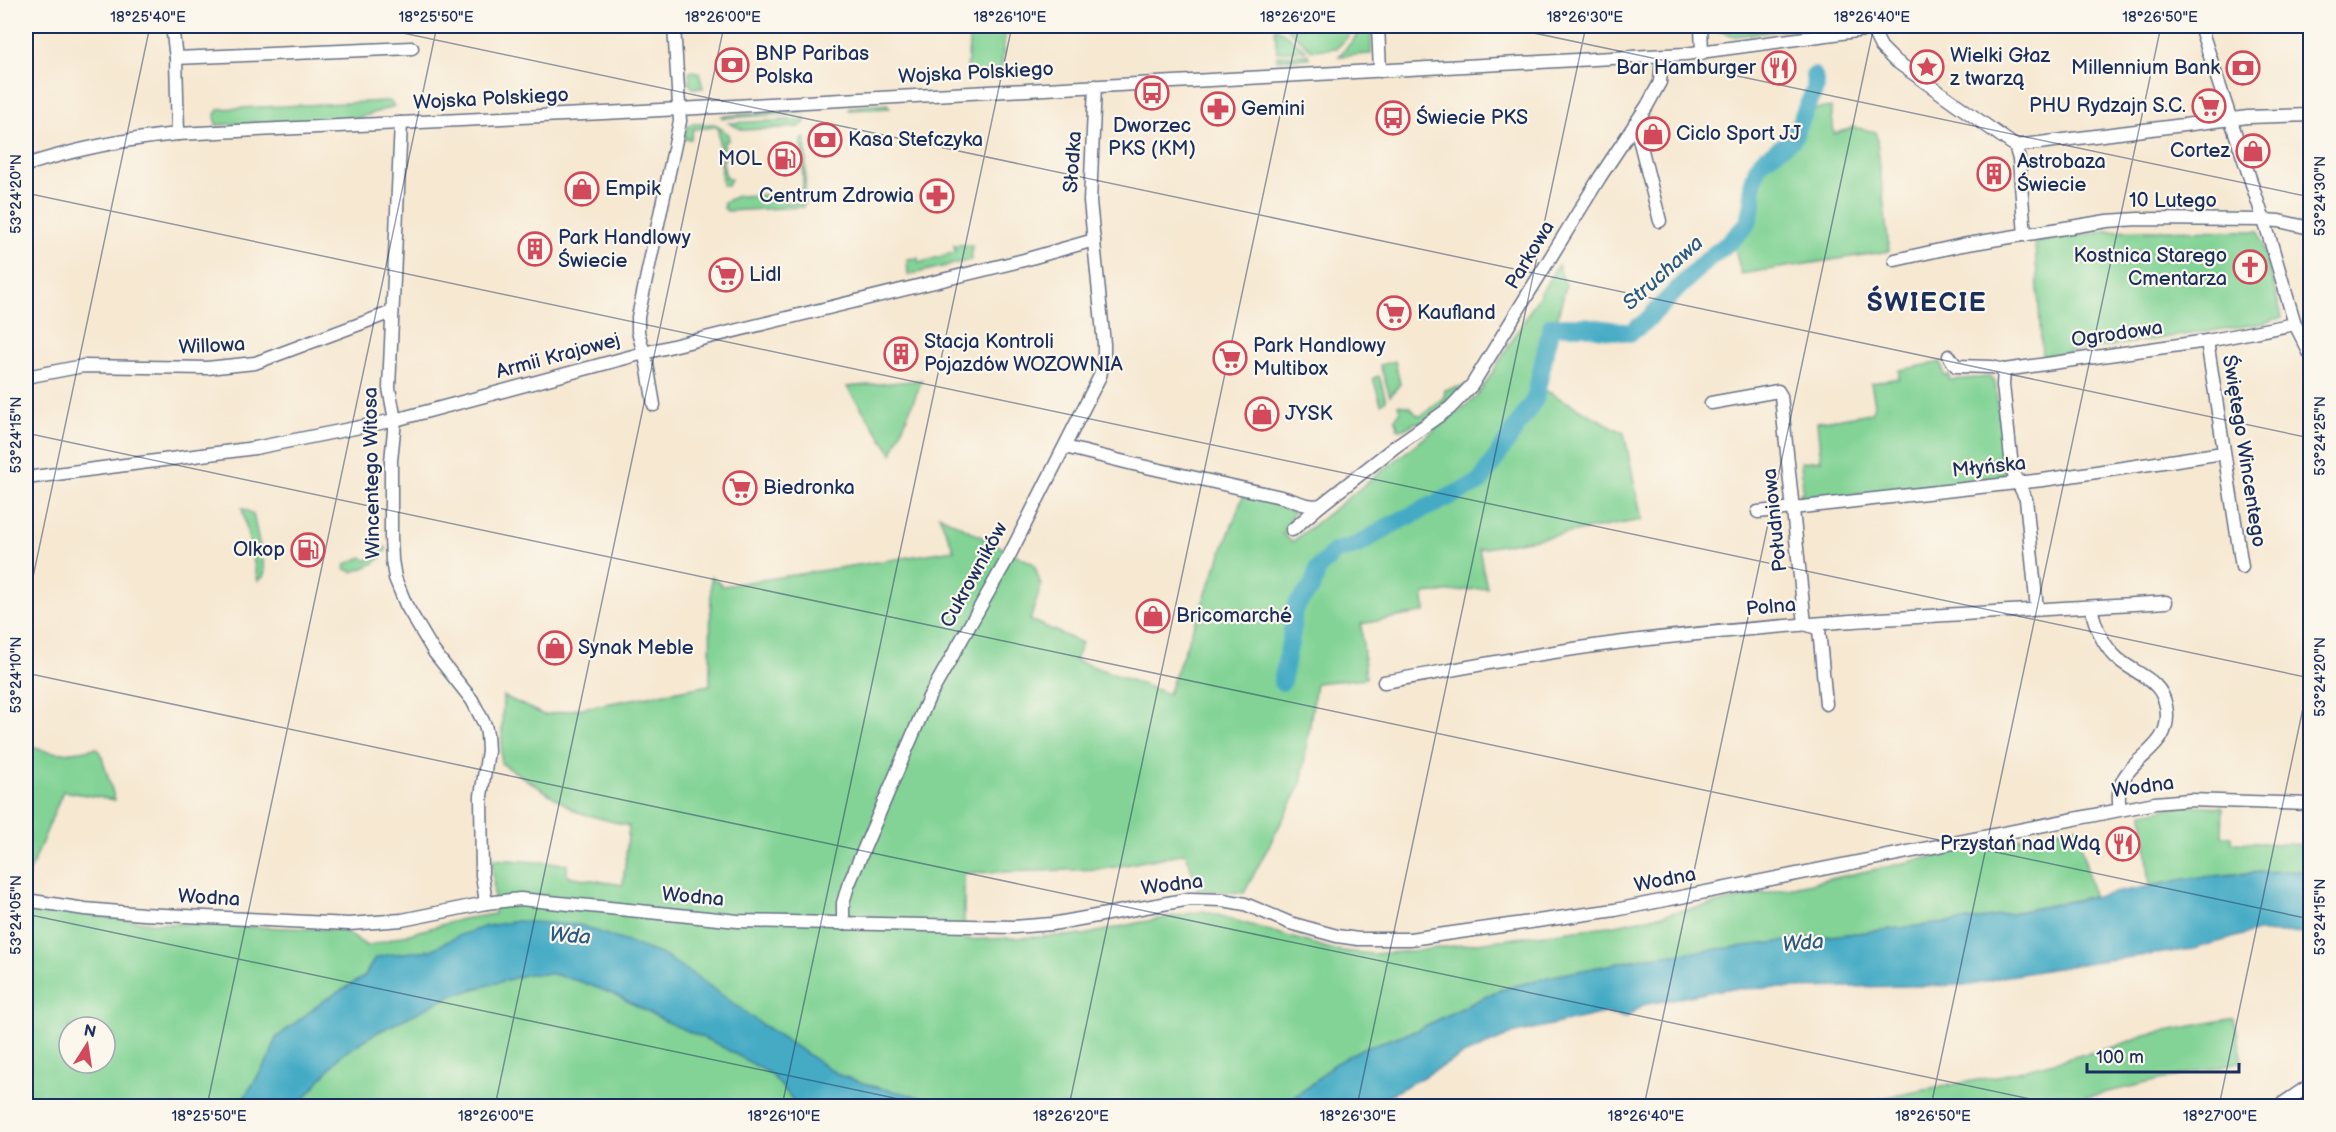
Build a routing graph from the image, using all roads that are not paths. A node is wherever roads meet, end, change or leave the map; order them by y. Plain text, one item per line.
1 (171, 26) edge
2 (674, 26) edge
3 (1378, 26) edge
4 (1701, 26) edge
5 (1894, 26) edge
6 (2200, 26) edge
7 (1872, 29) junction
8 (412, 48) dead end
9 (1702, 53) junction
10 (1662, 56) junction
11 (176, 58) junction
12 (1380, 71) junction
13 (1095, 86) junction
14 (679, 109) junction
15 (2310, 115) edge
16 (2231, 119) junction
17 (401, 123) junction
18 (1635, 123) junction
19 (178, 134) junction
20 (2015, 146) junction
21 (26, 165) edge
22 (1660, 220) dead end
23 (2264, 220) junction
24 (2310, 228) edge
25 (2025, 235) junction
26 (1094, 240) junction
27 (1895, 260) dead end
28 (392, 312) junction
29 (2295, 324) junction
30 (2207, 341) junction
31 (644, 353) junction
32 (2310, 354) edge
33 (1949, 356) dead end
34 (2004, 369) junction
35 (26, 377) edge
36 (1711, 403) dead end
37 (654, 405) dead end
38 (395, 420) junction
39 (1065, 447) junction
40 (2223, 453) junction
41 (26, 478) edge
42 (2017, 483) junction
43 (1321, 506) junction
44 (1793, 507) junction
45 (1758, 512) dead end
46 (1292, 530) dead end
47 (2242, 567) dead end
48 (2166, 603) dead end
49 (2091, 607) junction
50 (2037, 609) junction
51 (1805, 624) junction
52 (1384, 682) dead end
53 (1826, 704) dead end
54 (2310, 804) edge
55 (2120, 809) junction
56 (26, 900) edge
57 (486, 903) junction
58 (843, 924) junction
59 (2310, 1085) edge
60 (2279, 1107) edge

1 - 11 street
2 - 14 street
3 - 12 street
4 - 9 street
5 - 7 street, Wojska Polskiego
6 - 16 street
7 - 9 street, Wojska Polskiego
7 - 20 street
8 - 11 street
9 - 10 street, Wojska Polskiego
10 - 12 street, Wojska Polskiego
10 - 18 street, Parkowa
11 - 19 street
12 - 13 street, Wojska Polskiego
13 - 14 street, Wojska Polskiego
13 - 26 street, Słodka
14 - 17 street, Wojska Polskiego
14 - 31 street
15 - 16 street
16 - 20 street
16 - 23 street
17 - 19 street, Wojska Polskiego
17 - 28 street, Wincentego Witosa
18 - 22 street
18 - 43 street, Parkowa
19 - 21 street, Wojska Polskiego
20 - 25 street
23 - 24 street, 10 Lutego
23 - 25 street, 10 Lutego
23 - 29 street
25 - 27 street, 10 Lutego
26 - 31 street, Armii Krajowej
26 - 39 street, Cukrowników
28 - 35 street, Willowa
28 - 38 street, Wincentego Witosa
29 - 30 street, Ogrodowa
29 - 32 street
30 - 34 street, Ogrodowa
30 - 40 street, Świętego Wincentego
31 - 37 street
31 - 38 street, Armii Krajowej
33 - 34 street, Ogrodowa
34 - 42 street
36 - 44 street, Południowa
38 - 41 street, Armii Krajowej
38 - 57 street, Wincentego Witosa
39 - 43 street
39 - 58 street, Cukrowników
40 - 42 street, Młyńska
40 - 47 street, Świętego Wincentego
42 - 44 street, Młyńska
42 - 50 street
43 - 46 street, Parkowa
44 - 45 street, Młyńska
44 - 51 street, Południowa
48 - 49 street, Polna
49 - 50 street, Polna
49 - 55 street
50 - 51 street, Polna
51 - 52 street, Polna
51 - 53 street
54 - 55 street, Wodna
55 - 58 street, Wodna
56 - 57 street, Wodna
57 - 58 street, Wodna
59 - 60 street

